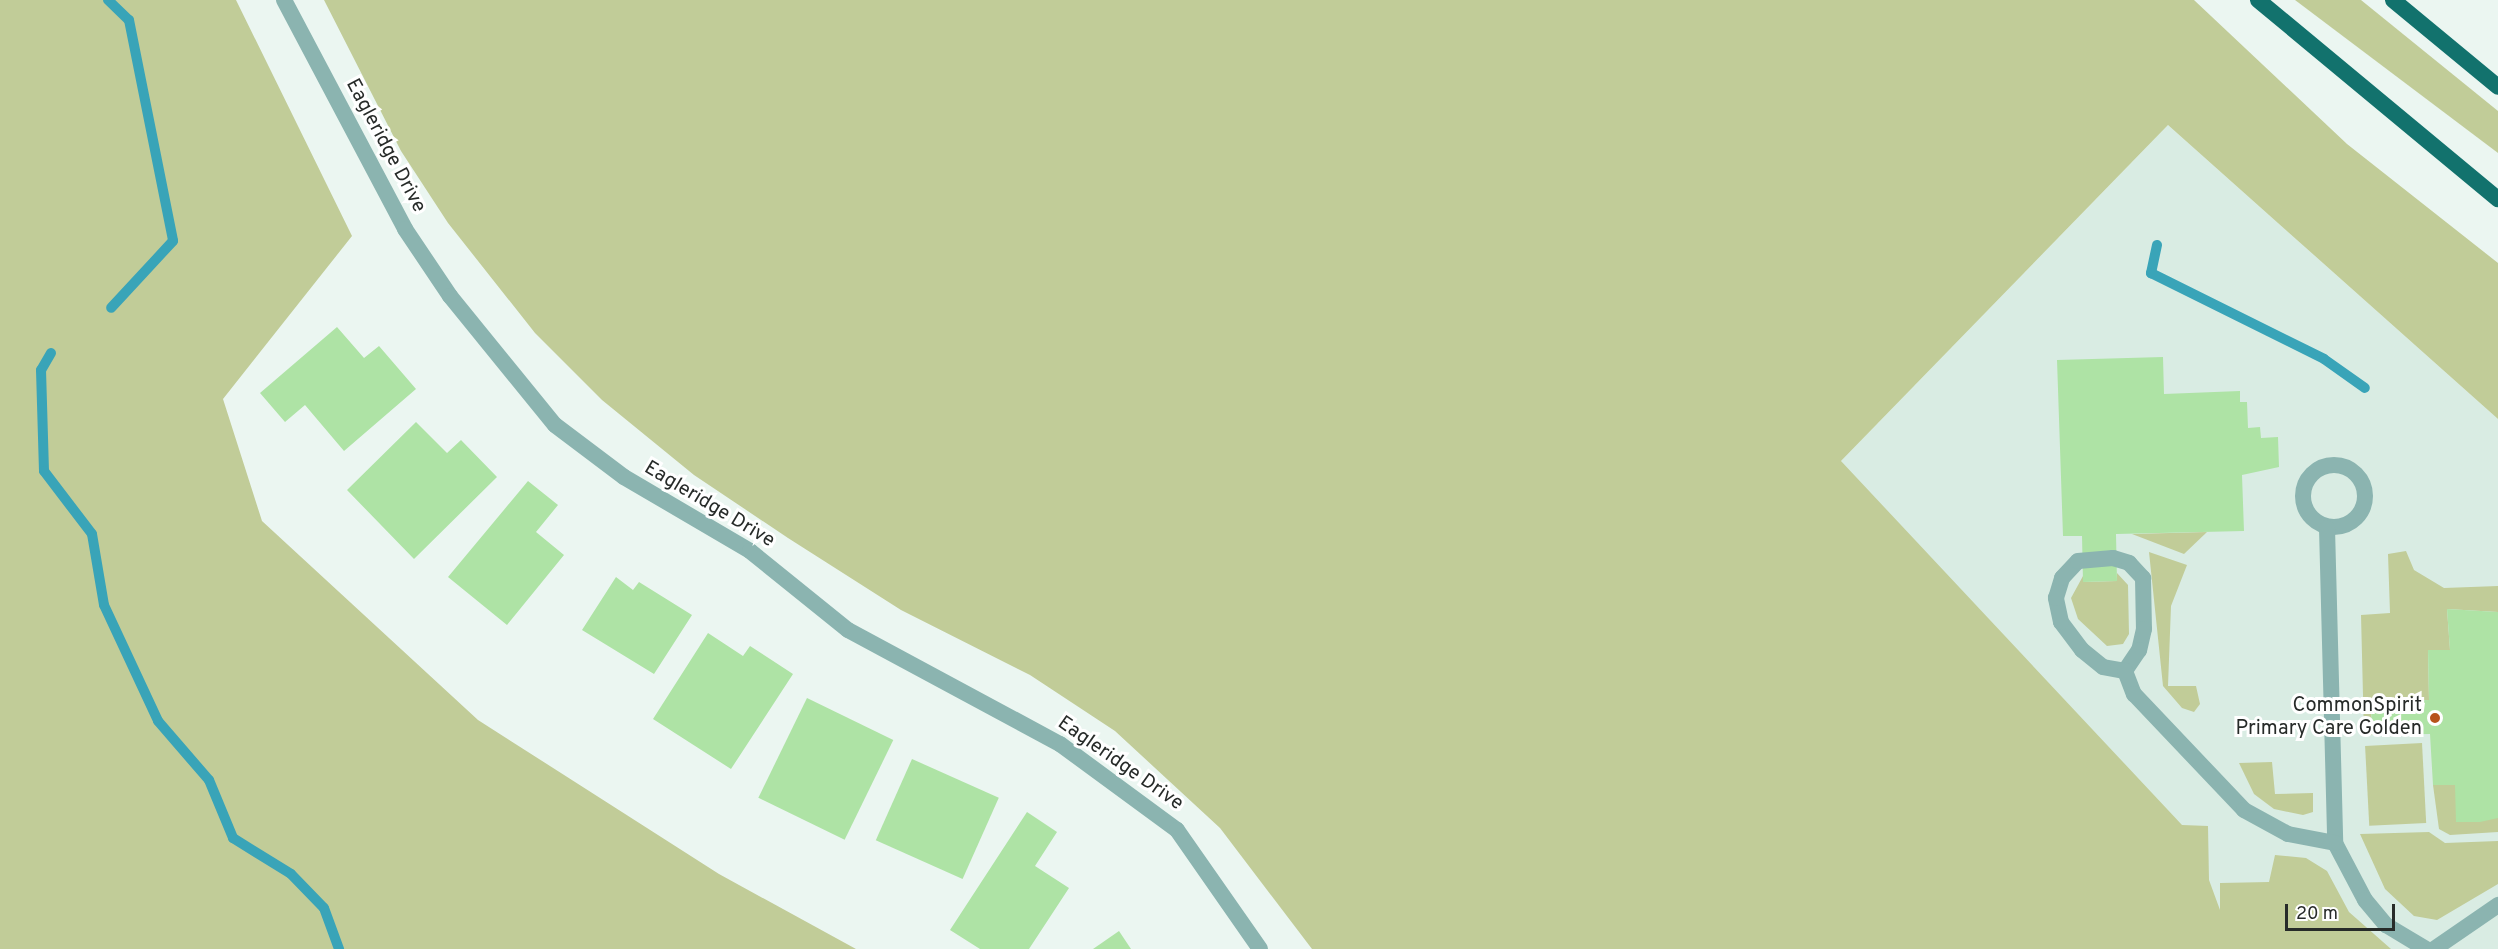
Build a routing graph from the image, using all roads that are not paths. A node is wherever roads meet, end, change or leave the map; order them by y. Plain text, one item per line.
1 (284, 0) edge
2 (2258, 0) edge
3 (2393, 0) edge
4 (2498, 87) edge
5 (2498, 199) edge
6 (2327, 528) dead end
7 (2125, 671) junction
8 (2335, 843) junction
9 (2498, 905) edge
10 (1260, 949) edge
11 (2426, 949) edge
12 (2434, 949) edge

1 - 10 street, Eagleridge Drive
2 - 5 highway
3 - 4 highway
6 - 8 street
7 - 7 street
7 - 8 street
8 - 11 street
9 - 12 street

